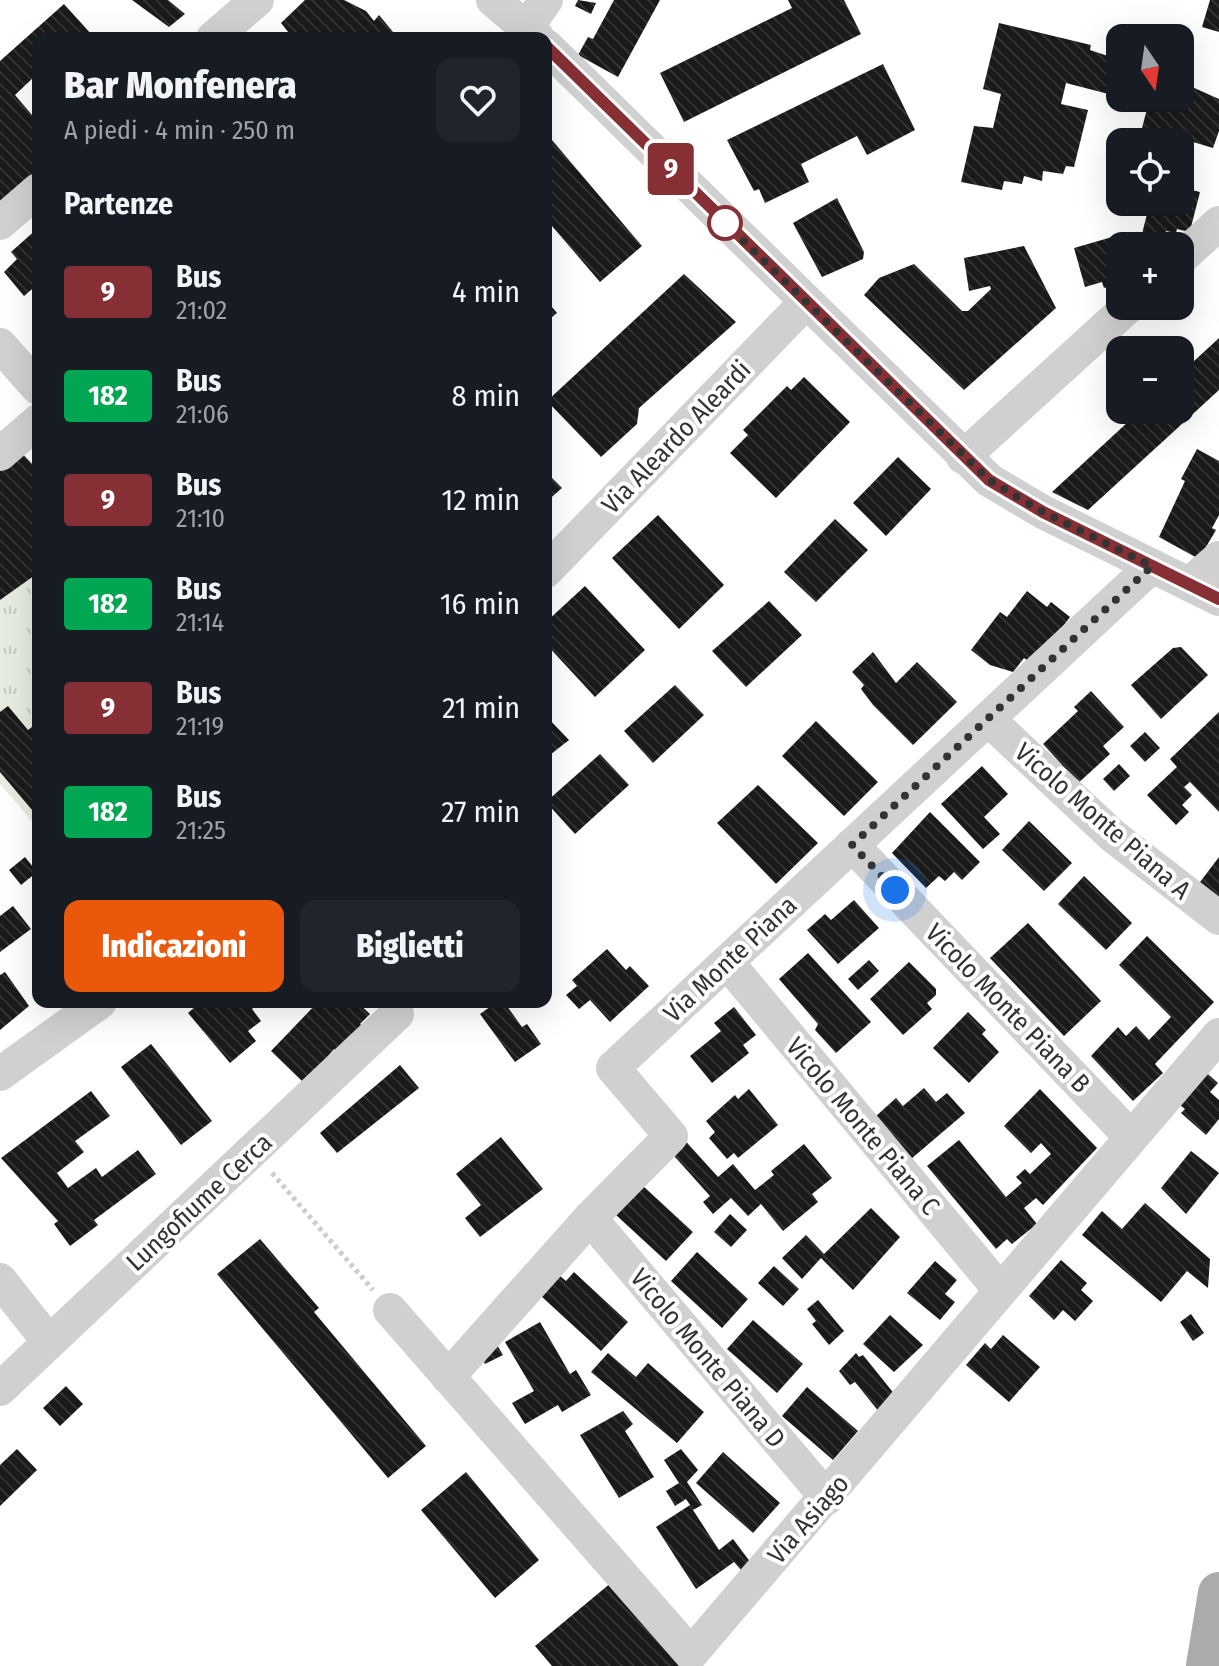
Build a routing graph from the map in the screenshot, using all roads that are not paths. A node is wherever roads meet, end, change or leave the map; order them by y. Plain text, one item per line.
1 (257, 0) edge
2 (220, 32) edge
3 (552, 52) edge
4 (32, 195) edge
5 (0, 223) edge
6 (1219, 223) edge
7 (1194, 246) edge
8 (806, 302) junction
9 (1114, 320) edge
10 (0, 345) edge
11 (32, 381) edge
12 (32, 426) edge
13 (0, 454) edge
14 (963, 457) junction
15 (1219, 558) edge
16 (552, 565) edge
17 (1152, 566) junction
18 (1204, 591) edge
19 (989, 720) junction
20 (852, 845) junction
21 (1219, 918) edge
22 (727, 962) junction
23 (92, 1008) edge
24 (397, 1014) dead end
25 (1219, 1035) edge
26 (0, 1074) edge
27 (1131, 1137) junction
28 (590, 1218) junction
29 (0, 1280) edge
30 (1000, 1290) junction
31 (390, 1310) road end
32 (49, 1342) junction
33 (448, 1377) junction
34 (0, 1389) edge
35 (827, 1498) junction
36 (1219, 1593) edge
37 (1207, 1666) edge

1 - 2 street
3 - 8 street
4 - 5 street
6 - 7 street
8 - 14 street
8 - 16 street, Via Aleardo Aleardi
9 - 14 street
10 - 11 street
12 - 13 street
14 - 17 street
15 - 18 street
17 - 18 street
17 - 19 street, Via Monte Piana
19 - 20 street, Via Monte Piana
19 - 21 street, Vicolo Monte Piana A
20 - 22 street, Via Monte Piana
20 - 27 street, Vicolo Monte Piana B
22 - 28 street, Via Monte Piana
22 - 30 street, Vicolo Monte Piana C
23 - 26 street
24 - 32 street, Lungofiume Cerca
25 - 27 street, Via Asiago
27 - 30 street, Via Asiago
28 - 33 street, Via Monte Piana
28 - 35 street, Vicolo Monte Piana D
29 - 32 street
30 - 35 street, Via Asiago
31 - 33 street, Via Asiago
32 - 34 street, Lungofiume Cerca
33 - 35 street, Via Asiago
36 - 37 main road

